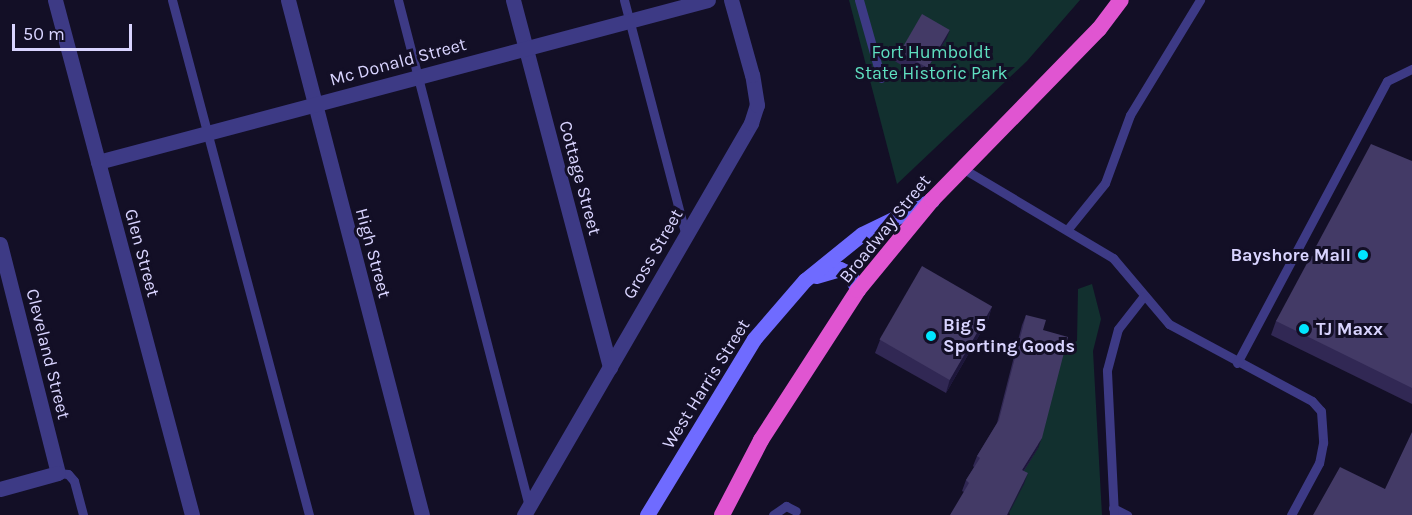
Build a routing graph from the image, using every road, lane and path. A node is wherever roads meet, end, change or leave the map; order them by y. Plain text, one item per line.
1 (55, 0) edge
2 (172, 0) edge
3 (288, 0) edge
4 (398, 0) edge
5 (513, 0) edge
6 (624, 0) edge
7 (708, 0) edge
8 (731, 0) edge
9 (859, 0) edge
10 (1121, 0) edge
11 (1200, 0) edge
12 (629, 21) junction
13 (526, 49) junction
14 (1412, 69) edge
15 (417, 78) junction
16 (881, 78) dead end
17 (315, 104) junction
18 (207, 133) junction
19 (98, 162) junction
20 (962, 168) junction
21 (932, 200) junction
22 (1067, 230) junction
23 (686, 237) junction
24 (0, 244) edge
25 (805, 280) junction
26 (858, 290) junction
27 (1143, 297) junction
28 (1237, 363) junction
29 (610, 367) junction
30 (58, 473) junction
31 (0, 489) edge
32 (527, 510) edge
33 (796, 511) dead end
34 (1114, 512) edge
35 (83, 515) edge
36 (192, 515) edge
37 (309, 515) edge
38 (422, 515) edge
39 (647, 515) edge
40 (722, 515) edge
41 (773, 515) edge
42 (1127, 515) edge
43 (1291, 515) edge

1 - 19 street, Glen Street
2 - 18 lane
3 - 17 street, High Street
4 - 15 lane
5 - 13 street, Cottage Street
6 - 12 lane
7 - 12 street, Mc Donald Street
8 - 23 street, Gross Street
9 - 16 lane
10 - 20 highway, Broadway Street
11 - 22 lane
12 - 13 street, Mc Donald Street
12 - 23 lane
13 - 15 street, Mc Donald Street
13 - 29 street, Cottage Street
14 - 28 lane
15 - 17 street, Mc Donald Street
15 - 32 lane
17 - 18 street, Mc Donald Street
17 - 38 street, High Street
18 - 19 street, Mc Donald Street
18 - 37 lane
19 - 36 street, Glen Street
20 - 21 highway, Broadway Street
20 - 22 lane
21 - 25 main road, West Harris Street
21 - 26 highway, Broadway Street
22 - 27 lane
23 - 29 street, Gross Street
24 - 30 street, Cleveland Street
25 - 26 main road
25 - 39 main road, West Harris Street
26 - 40 highway, Broadway Street
27 - 28 lane
27 - 34 lane
28 - 43 lane
29 - 32 street, Gross Street
30 - 31 street
30 - 35 lane
33 - 41 lane
34 - 42 lane

